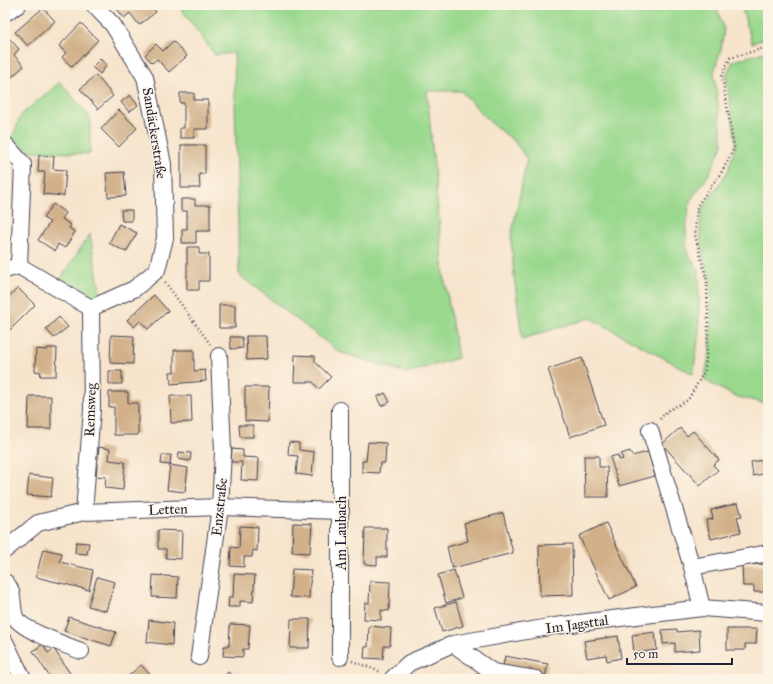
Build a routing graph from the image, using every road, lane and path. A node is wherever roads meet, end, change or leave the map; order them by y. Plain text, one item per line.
1 (18, 5) edge
2 (94, 5) edge
3 (5, 13) edge
4 (768, 47) edge
5 (5, 144) edge
6 (12, 268) edge
7 (157, 270) junction
8 (91, 308) junction
9 (219, 356) joint
10 (340, 410) dead end
11 (650, 430) joint
12 (220, 507) junction
13 (341, 511) junction
14 (84, 512) junction
15 (5, 550) edge
16 (768, 553) edge
17 (692, 568) junction
18 (5, 582) edge
19 (702, 608) junction
20 (768, 612) edge
21 (5, 642) edge
22 (453, 644) junction
23 (80, 651) dead end
24 (199, 657) dead end
25 (340, 657) joint
26 (493, 676) edge
27 (394, 678) edge
28 (23, 679) edge
29 (536, 679) edge

1 - 3 street
2 - 7 street, Sandäckerstraße
4 - 11 path
5 - 6 street
6 - 8 street
7 - 8 street
7 - 9 path
8 - 14 street, Remsweg
9 - 12 street, Enzstraße
10 - 13 street, Am Laubach
11 - 17 street
12 - 13 street, Letten
12 - 14 street, Letten
12 - 24 street, Enzstraße
13 - 25 street, Am Laubach
14 - 15 street, Letten
16 - 17 street
17 - 19 street
18 - 23 street
19 - 20 street, Im Jagsttal
19 - 22 street, Im Jagsttal
21 - 28 street
22 - 26 street
22 - 27 street, Im Jagsttal
25 - 27 path
26 - 29 street

